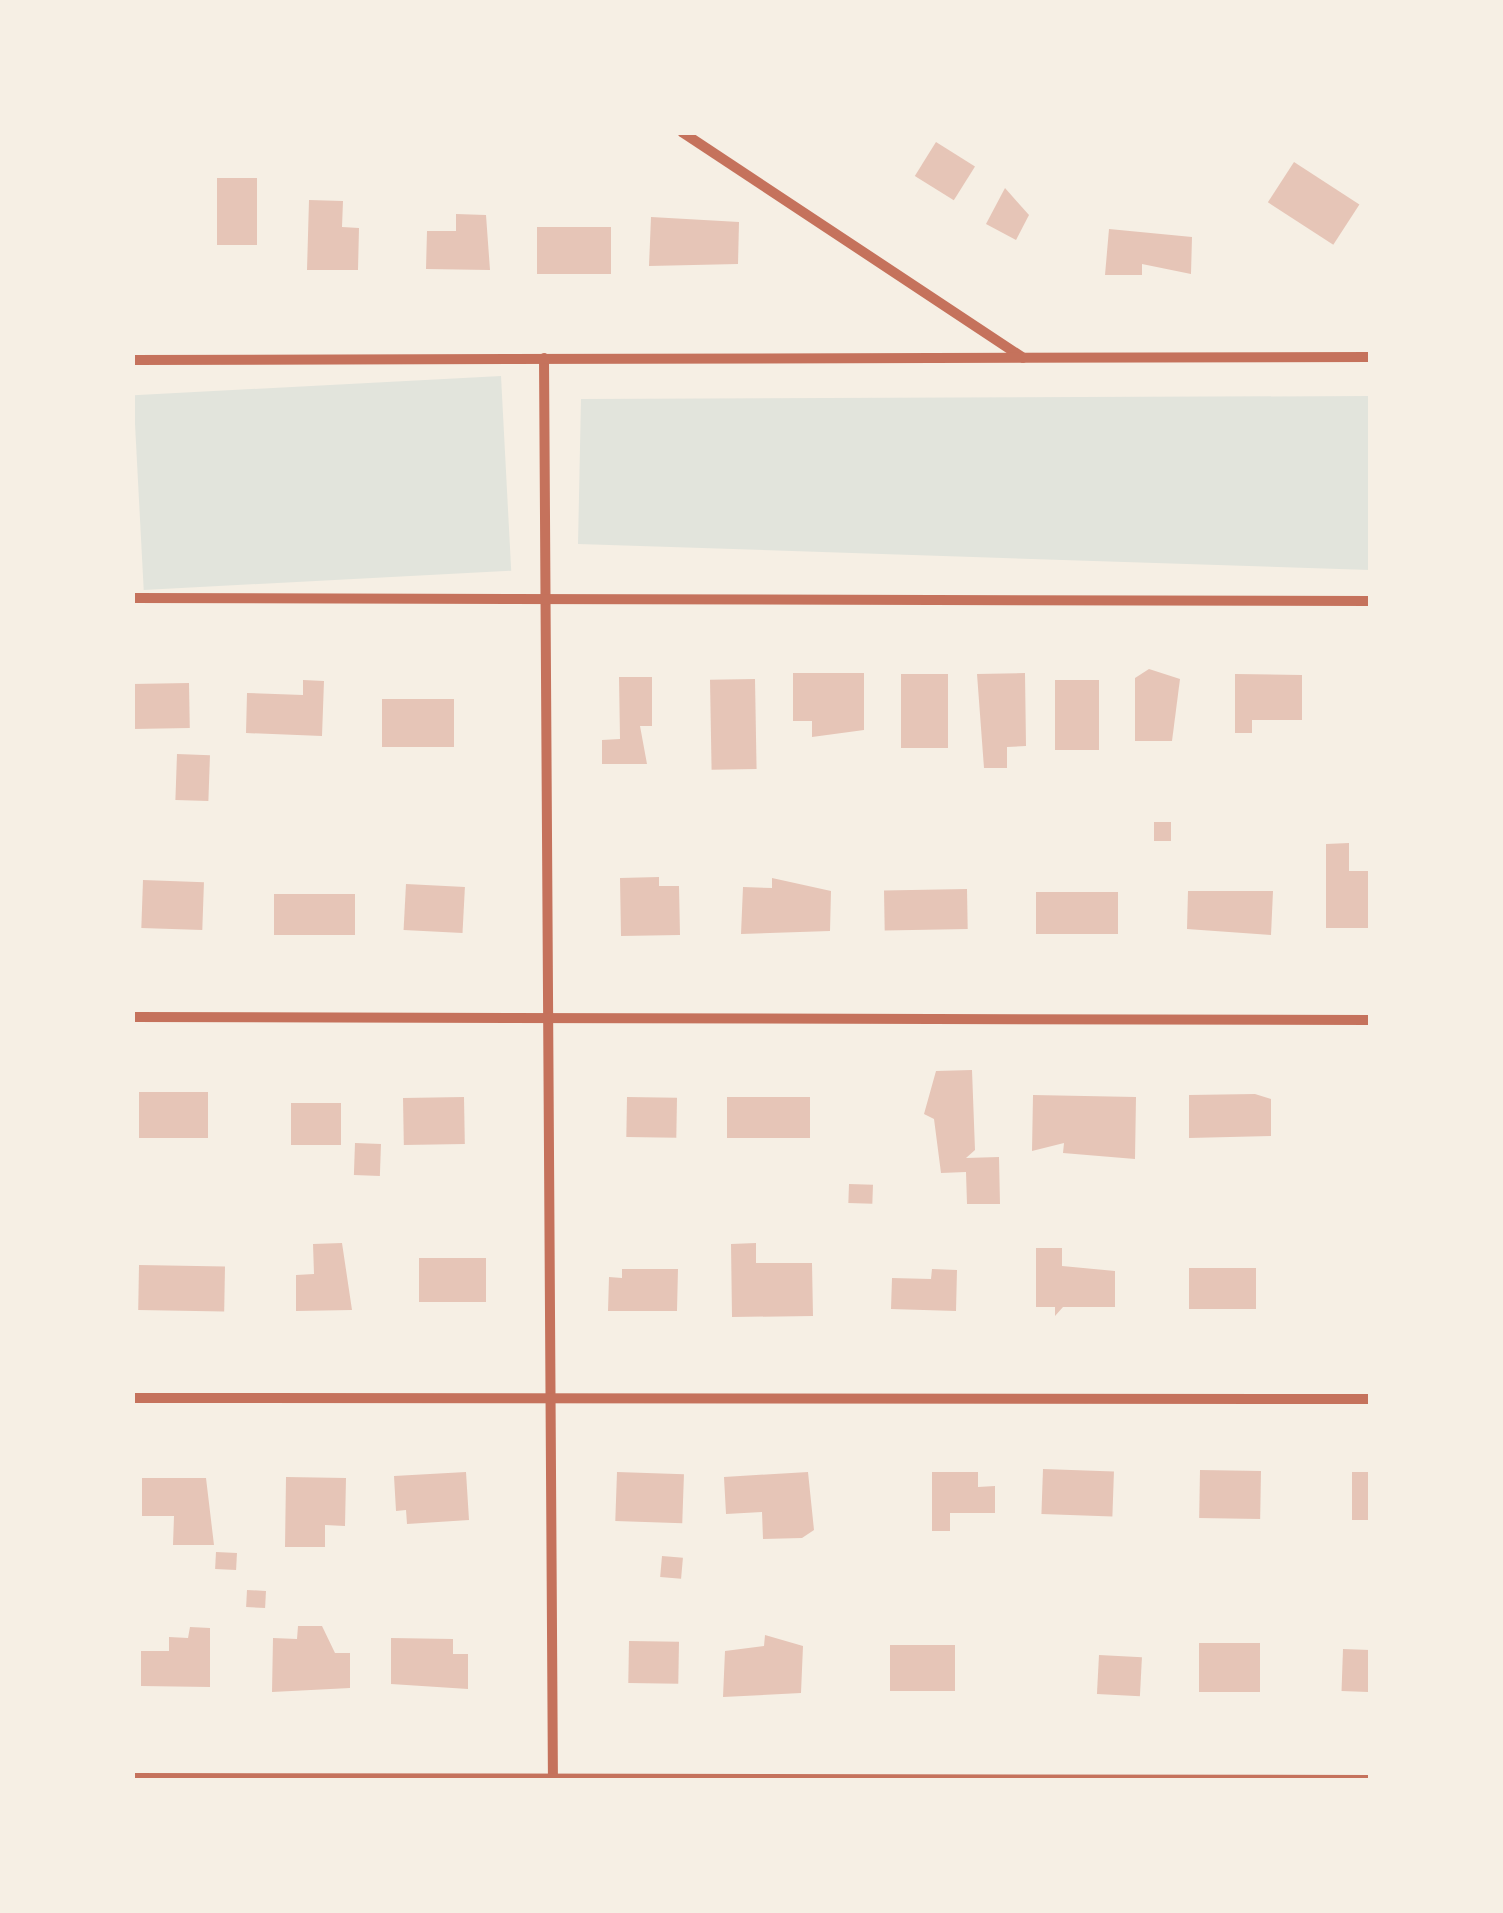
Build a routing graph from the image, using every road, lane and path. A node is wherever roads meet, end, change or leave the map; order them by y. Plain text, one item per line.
1 (682, 132) edge
2 (1370, 357) edge
3 (544, 358) junction
4 (132, 360) edge
5 (1024, 360) junction
6 (132, 598) edge
7 (549, 599) junction
8 (1370, 601) edge
9 (132, 1017) edge
10 (552, 1017) junction
11 (1370, 1020) edge
12 (132, 1398) edge
13 (549, 1398) junction
14 (1370, 1398) edge
15 (132, 1778) edge
16 (170, 1779) edge
17 (553, 1780) edge
18 (932, 1780) edge
19 (1312, 1780) edge
20 (1370, 1780) edge

1 - 5 street
2 - 5 street
3 - 4 street
3 - 5 street
3 - 7 street
6 - 7 street
7 - 8 street
7 - 10 street
9 - 10 street
10 - 11 street
10 - 13 street
12 - 13 street
13 - 14 street
13 - 17 street
15 - 16 street
16 - 17 street
17 - 18 street
18 - 19 street
19 - 20 street

